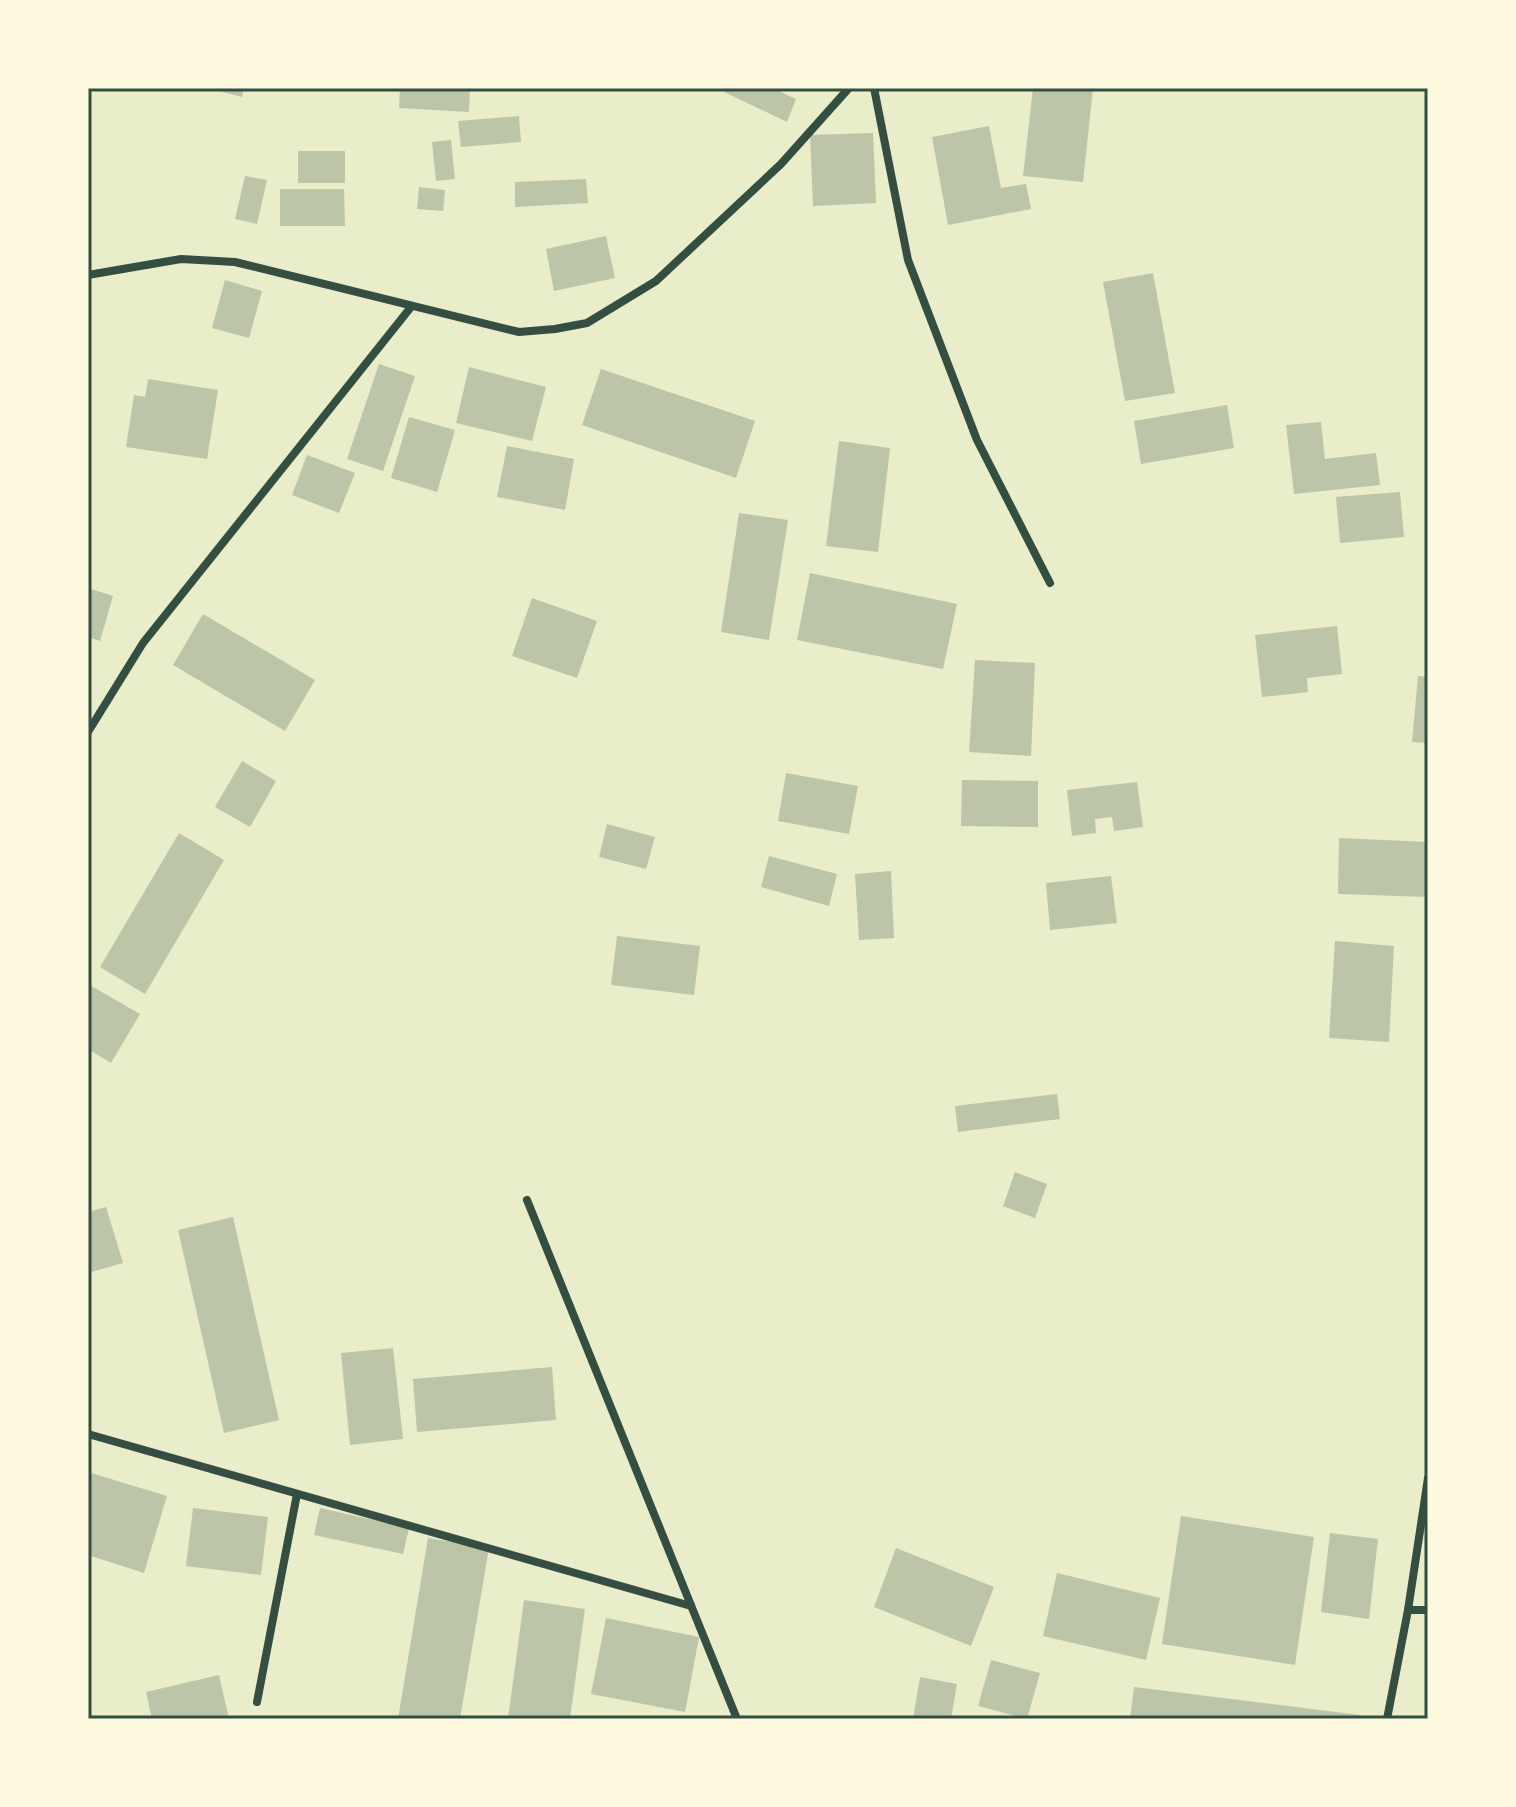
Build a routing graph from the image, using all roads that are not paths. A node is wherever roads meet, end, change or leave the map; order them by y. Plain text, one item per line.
1 (849, 88) edge
2 (874, 88) edge
3 (88, 275) edge
4 (411, 307) junction
5 (1050, 583) dead end
6 (88, 732) edge
7 (527, 1200) dead end
8 (88, 1434) edge
9 (1428, 1478) edge
10 (297, 1494) junction
11 (691, 1606) junction
12 (1408, 1610) junction
13 (1428, 1610) edge
14 (257, 1702) dead end
15 (737, 1719) edge
16 (1387, 1719) edge

1 - 4 street
2 - 5 street
3 - 4 street
4 - 6 street
7 - 11 street
8 - 10 street
9 - 12 street
10 - 11 street
10 - 14 street
11 - 15 street
12 - 13 street
12 - 16 street

